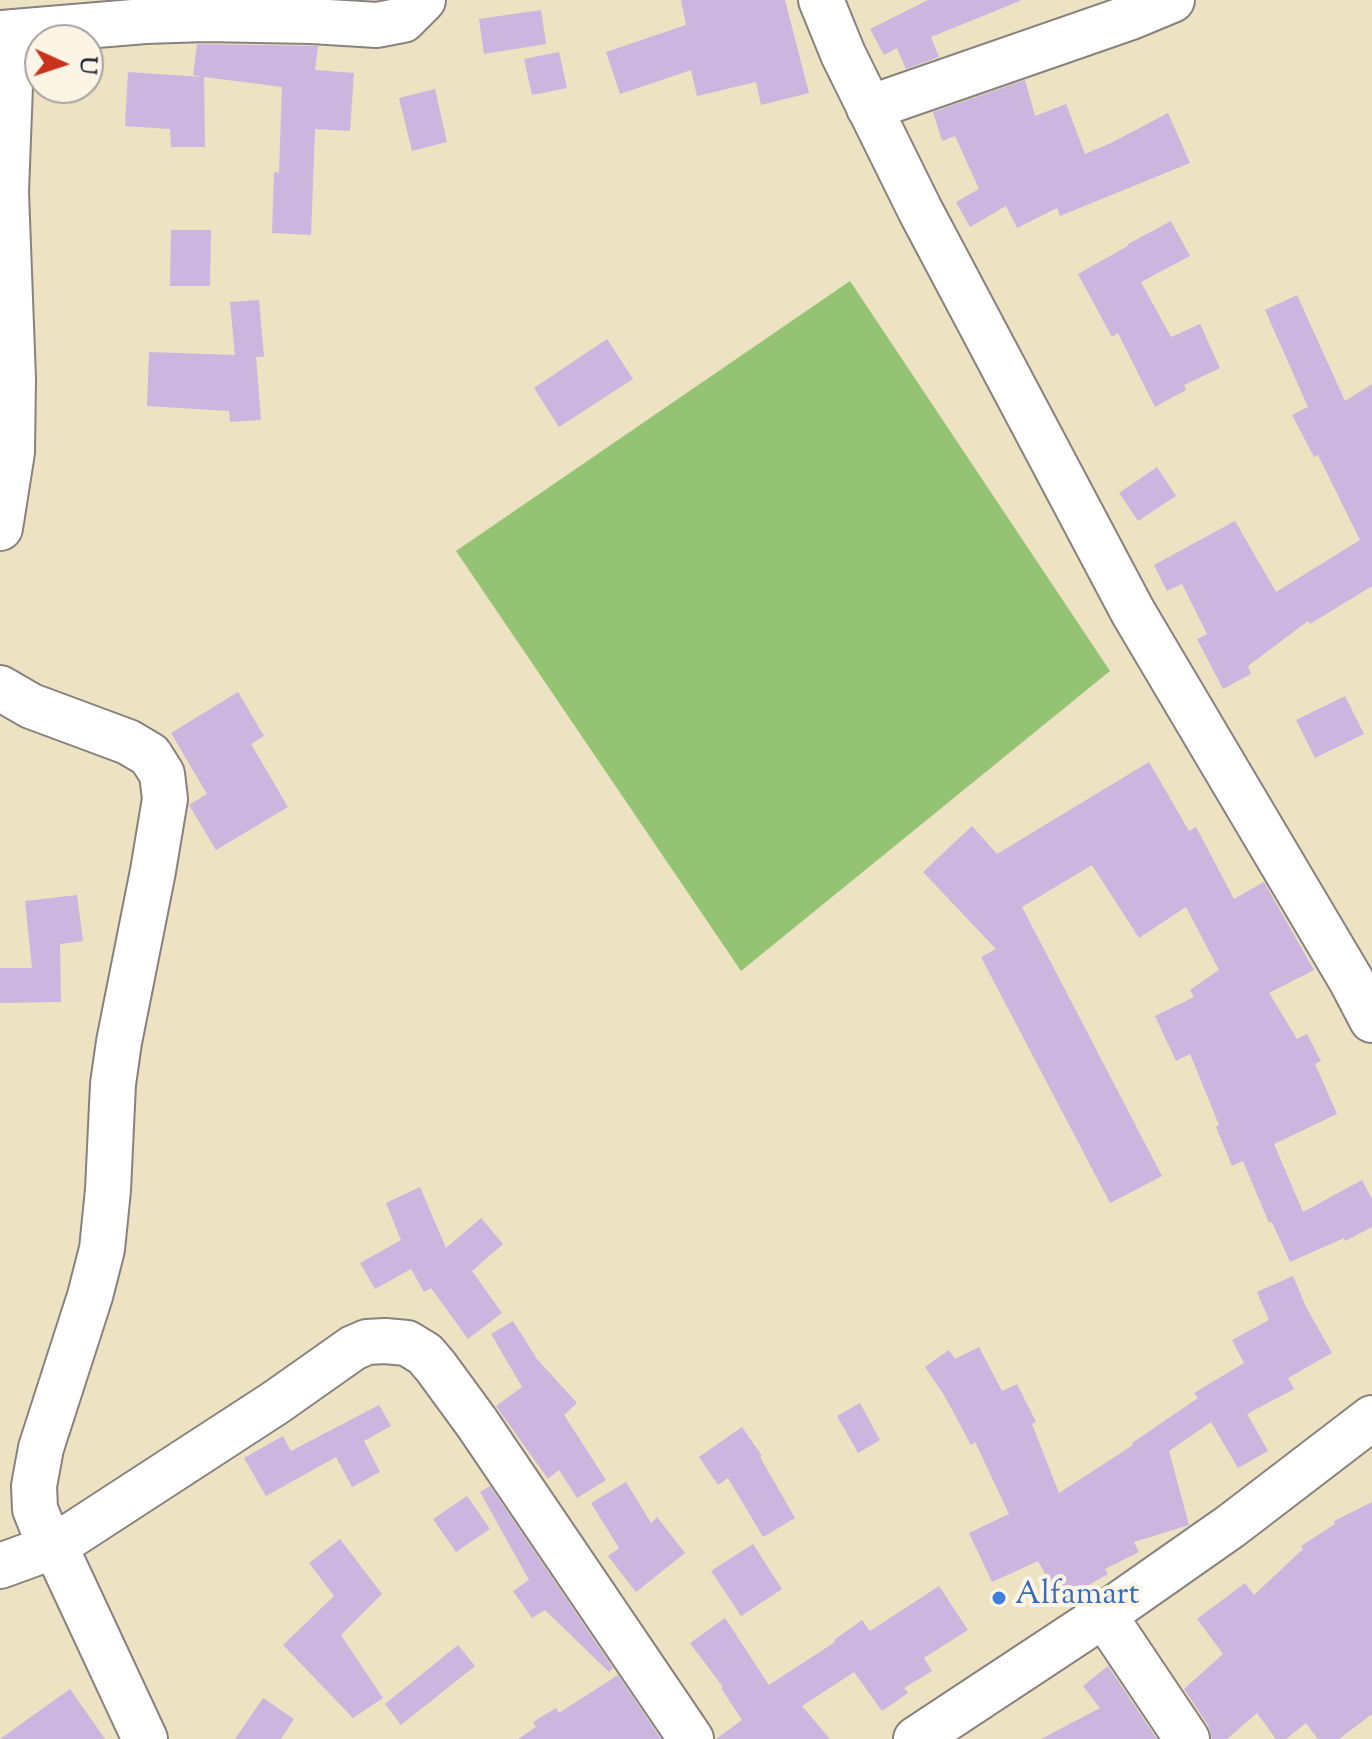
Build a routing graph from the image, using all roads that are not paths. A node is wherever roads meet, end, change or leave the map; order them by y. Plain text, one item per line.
1 (423, 0) edge
2 (821, 0) edge
3 (1172, 0) edge
4 (1128, 8) edge
5 (66, 14) edge
6 (6, 32) edge
7 (869, 108) junction
8 (0, 528) edge
9 (0, 688) edge
10 (1372, 1020) edge
11 (1372, 1418) edge
12 (55, 1546) junction
13 (0, 1566) edge
14 (1104, 1615) junction
15 (145, 1739) edge
16 (691, 1739) edge
17 (916, 1739) edge
18 (1187, 1739) edge

1 - 5 street
2 - 7 street
3 - 4 street
4 - 7 street
5 - 6 street
6 - 8 street
7 - 10 street
9 - 12 street
11 - 14 street
12 - 13 street
12 - 15 street
12 - 16 street
14 - 17 street
14 - 18 street

